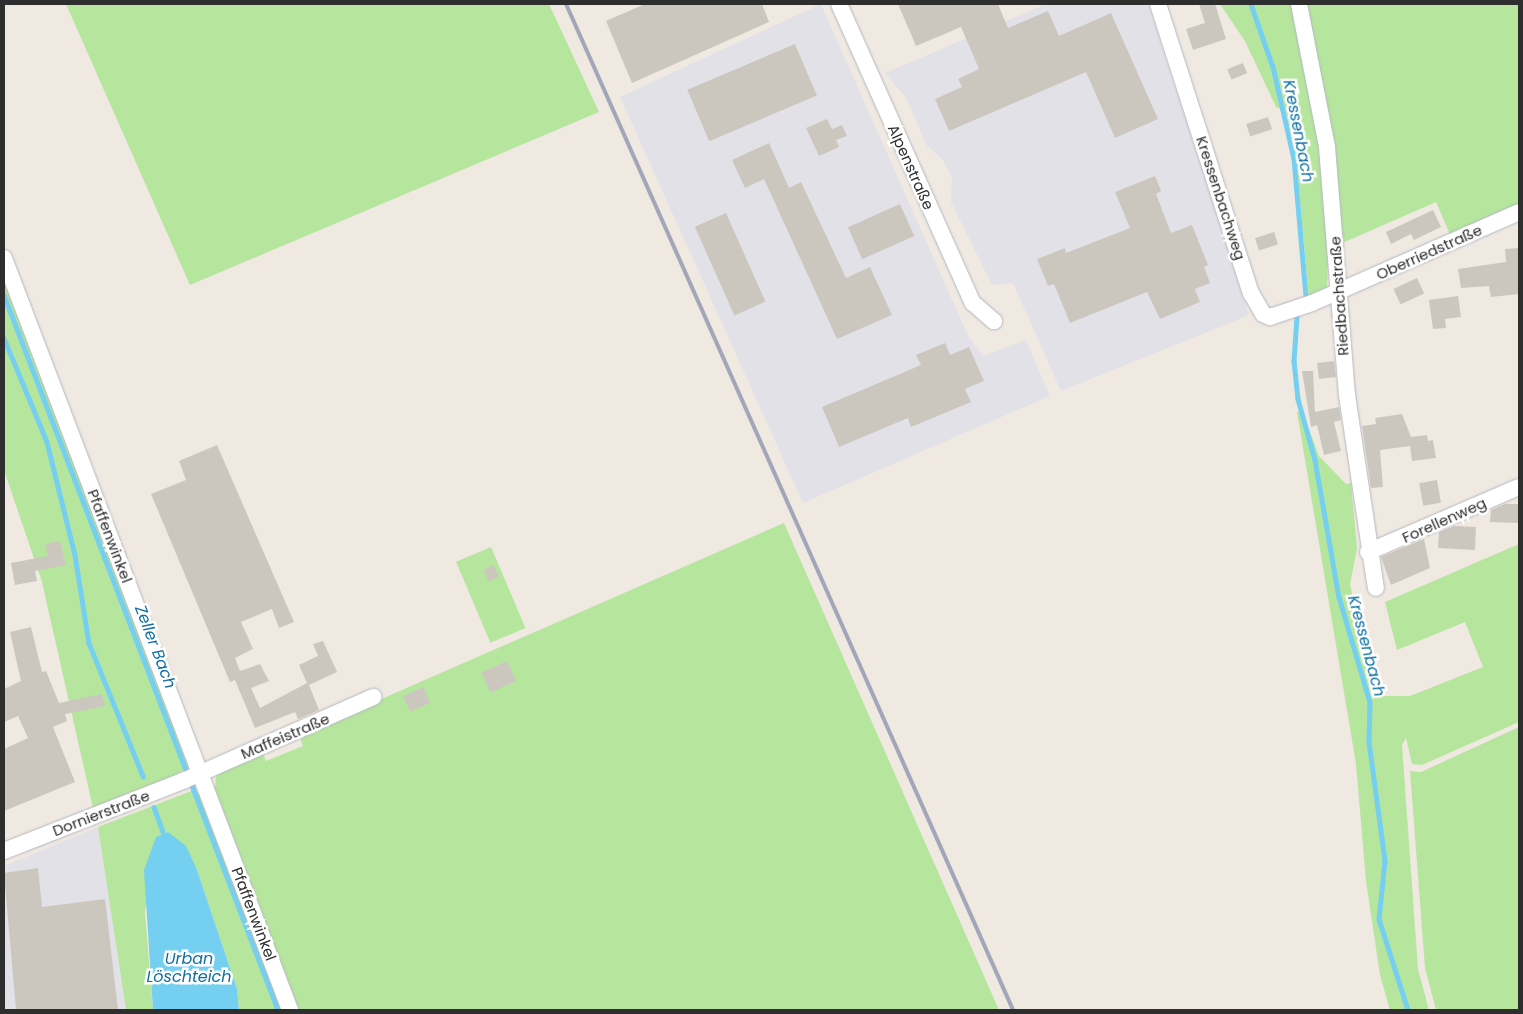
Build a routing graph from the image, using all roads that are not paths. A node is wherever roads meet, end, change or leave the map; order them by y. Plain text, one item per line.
1 (839, 4) edge
2 (1158, 4) edge
3 (1299, 4) edge
4 (1519, 212) edge
5 (4, 258) edge
6 (1338, 291) junction
7 (994, 321) dead end
8 (1519, 487) edge
9 (1368, 552) junction
10 (1376, 588) dead end
11 (373, 697) dead end
12 (194, 775) junction
13 (4, 851) edge
14 (290, 1010) edge

1 - 7 street, Alpenstraße
2 - 6 street, Kressenbachweg
3 - 6 street, Riedbachstraße
4 - 6 street, Oberriedstraße
5 - 12 street, Pfaffenwinkel
6 - 9 street, Riedbachstraße
8 - 9 street, Forellenweg
9 - 10 street, Riedbachstraße
11 - 12 street, Maffeistraße
12 - 13 street, Dornierstraße
12 - 14 street, Pfaffenwinkel

